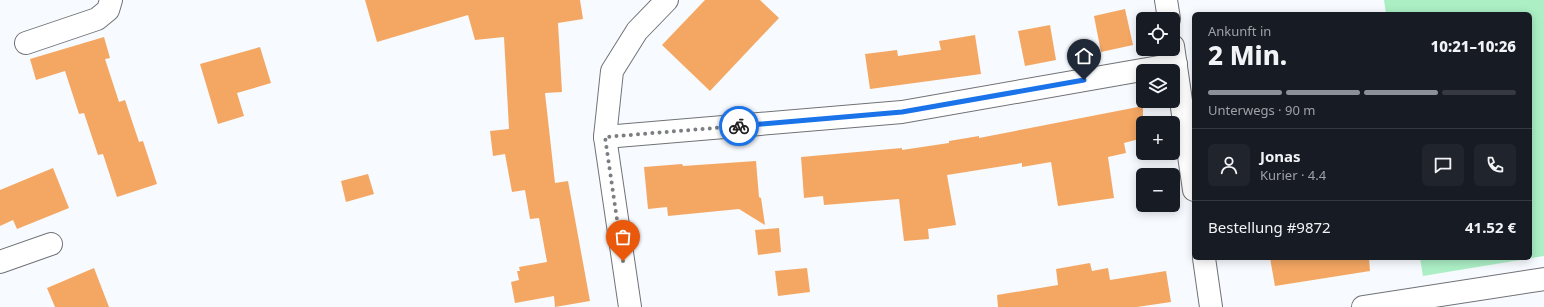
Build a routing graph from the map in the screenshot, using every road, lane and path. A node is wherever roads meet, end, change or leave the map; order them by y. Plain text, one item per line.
1 (111, 0) edge
2 (667, 0) edge
3 (1166, 0) edge
4 (1168, 12) edge
5 (26, 43) dead end
6 (1169, 56) edge
7 (1174, 56) edge
8 (605, 137) junction
9 (1192, 176) edge
10 (51, 244) dead end
11 (1204, 260) edge
12 (0, 262) edge
13 (1544, 280) edge
14 (630, 307) edge
15 (1211, 307) edge
16 (1363, 307) edge

1 - 5 street
2 - 8 street
3 - 4 street
6 - 8 street
7 - 9 street
8 - 14 street
10 - 12 street
11 - 15 street
13 - 16 street

